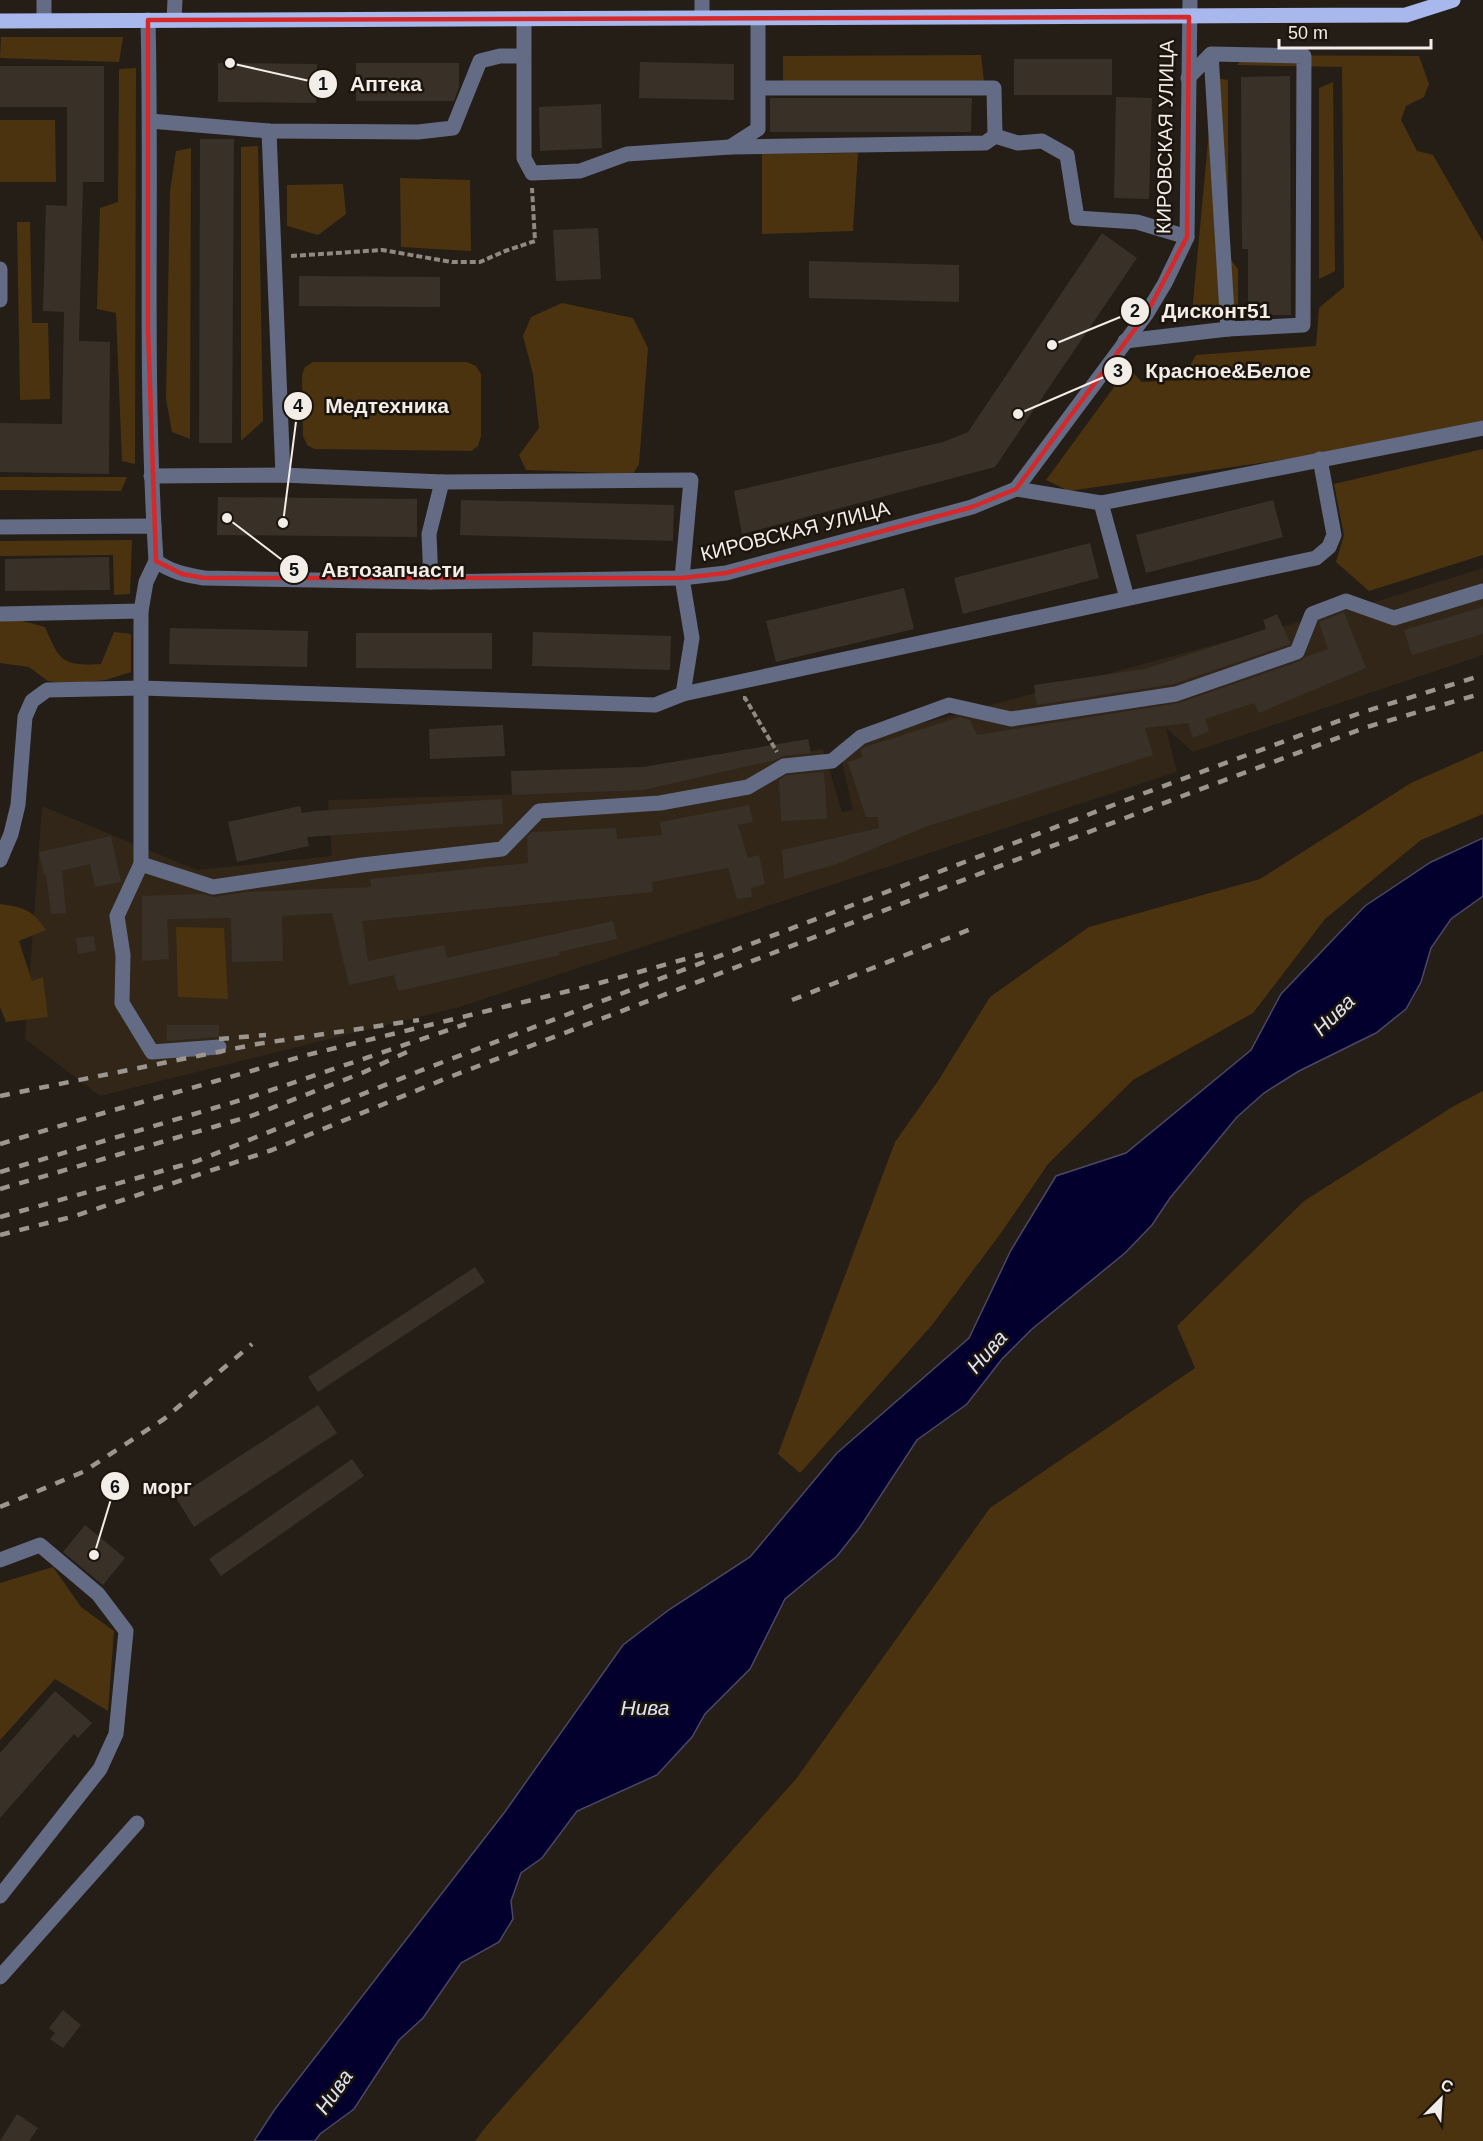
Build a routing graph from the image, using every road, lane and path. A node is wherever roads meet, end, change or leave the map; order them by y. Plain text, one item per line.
1 (44, 0) edge
2 (175, 0) edge
3 (702, 0) edge
4 (1190, 0) edge
5 (1453, 0) edge
6 (1189, 17) junction
7 (702, 18) junction
8 (758, 18) junction
9 (524, 19) junction
10 (44, 20) junction
11 (148, 20) junction
12 (174, 20) junction
13 (0, 21) edge
14 (1211, 54) junction
15 (523, 56) junction
16 (1188, 78) junction
17 (759, 88) junction
18 (150, 121) junction
19 (268, 131) junction
20 (995, 136) junction
21 (730, 147) junction
22 (532, 173) junction
23 (1187, 237) junction
24 (0, 269) edge
25 (274, 280) junction
26 (0, 300) edge
27 (1228, 329) junction
28 (1125, 341) junction
29 (1483, 428) edge
30 (1320, 459) junction
31 (283, 475) junction
32 (151, 476) junction
33 (442, 482) junction
34 (1017, 489) junction
35 (1101, 503) junction
36 (154, 526) junction
37 (0, 527) edge
38 (156, 561) junction
39 (682, 578) junction
40 (431, 582) junction
41 (1483, 591) edge
42 (1127, 598) junction
43 (141, 611) junction
44 (0, 614) edge
45 (141, 688) junction
46 (683, 694) junction
47 (735, 698) dead end
48 (784, 766) junction
49 (0, 860) edge
50 (141, 864) junction
51 (219, 1047) dead end
52 (0, 1560) edge
53 (136, 1823) dead end
54 (0, 1896) edge
55 (0, 1977) edge

1 - 10 street
2 - 12 street
3 - 7 street
4 - 6 street, КИРОВСКАЯ УЛИЦА
5 - 6 main road
6 - 8 main road
6 - 16 street, КИРОВСКАЯ УЛИЦА
7 - 8 main road
7 - 9 main road
8 - 17 street
9 - 12 main road
9 - 15 street
10 - 11 main road
10 - 13 main road
11 - 12 main road
11 - 18 street
14 - 16 street
14 - 27 street
14 - 27 street
15 - 19 street
15 - 22 street
16 - 23 street, КИРОВСКАЯ УЛИЦА
17 - 20 street
17 - 21 street
18 - 19 street
18 - 32 street
19 - 25 street
20 - 21 street
20 - 23 street
21 - 22 street
22 - 25 path
23 - 28 street, КИРОВСКАЯ УЛИЦА
24 - 26 street
25 - 31 street
27 - 28 street
28 - 34 street, КИРОВСКАЯ УЛИЦА
29 - 30 street
30 - 35 street
30 - 42 street
31 - 32 street
31 - 33 street
32 - 36 street
33 - 39 street
33 - 40 street
34 - 35 street
34 - 39 street, КИРОВСКАЯ УЛИЦА
35 - 42 street
36 - 37 street
36 - 38 street
38 - 40 street, КИРОВСКАЯ УЛИЦА
38 - 43 street
39 - 40 street, КИРОВСКАЯ УЛИЦА
39 - 46 street
41 - 48 street
42 - 46 street
43 - 44 street
43 - 45 street
45 - 46 street
45 - 49 street
45 - 50 street
47 - 48 path
48 - 50 street
50 - 51 street
52 - 54 street
53 - 55 street

